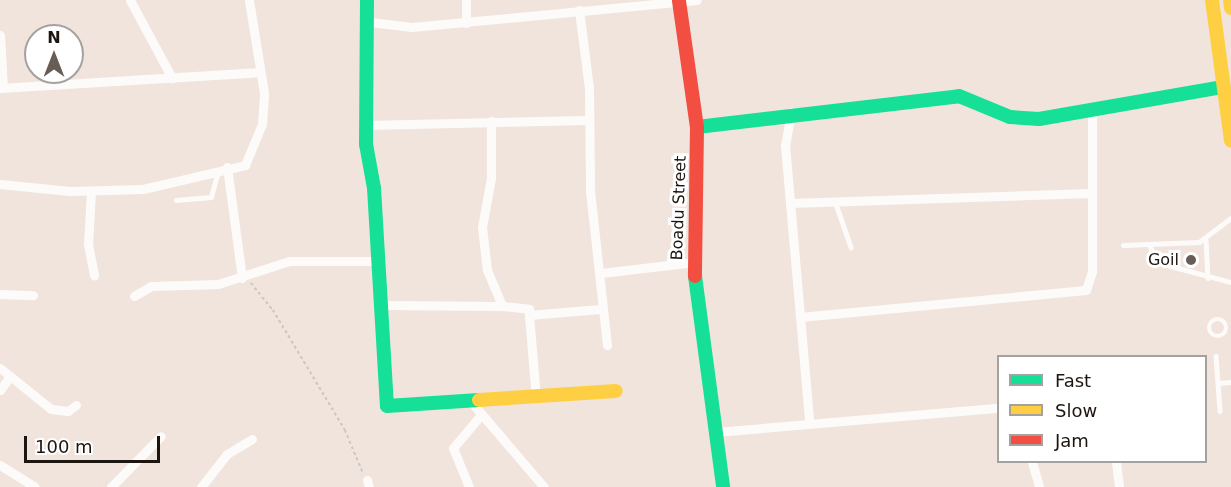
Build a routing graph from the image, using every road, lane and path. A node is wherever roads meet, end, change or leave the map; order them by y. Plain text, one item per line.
1 (130, 0) edge
2 (249, 0) edge
3 (367, 0) edge
4 (466, 0) edge
5 (697, 0) edge
6 (1212, 0) edge
7 (1230, 0) edge
8 (679, 1) edge
9 (1231, 7) edge
10 (579, 10) junction
11 (370, 22) junction
12 (466, 23) junction
13 (0, 35) edge
14 (1225, 55) edge
15 (259, 72) junction
16 (172, 78) junction
17 (1223, 87) junction
18 (1, 88) edge
19 (1092, 111) junction
20 (791, 112) junction
21 (586, 120) junction
22 (491, 121) junction
23 (366, 125) junction
24 (697, 128) junction
25 (1231, 141) edge
26 (228, 169) junction
27 (0, 184) edge
28 (91, 191) junction
29 (1091, 193) junction
30 (176, 200) dead end
31 (835, 201) junction
32 (790, 203) junction
33 (1231, 218) edge
34 (1206, 240) junction
35 (1149, 244) junction
36 (1123, 245) dead end
37 (851, 247) dead end
38 (380, 261) junction
39 (694, 262) junction
40 (601, 273) junction
41 (94, 275) dead end
42 (242, 278) junction
43 (1208, 278) junction
44 (1231, 282) edge
45 (0, 294) edge
46 (33, 296) dead end
47 (134, 296) dead end
48 (380, 305) junction
49 (502, 306) junction
50 (600, 309) junction
51 (529, 315) junction
52 (800, 317) junction
53 (1229, 325) edge
54 (607, 345) dead end
55 (1216, 356) dead end
56 (0, 368) edge
57 (10, 376) junction
58 (1231, 381) edge
59 (1218, 383) junction
60 (0, 390) edge
61 (616, 391) dead end
62 (536, 398) junction
63 (76, 405) dead end
64 (997, 408) edge
65 (477, 410) junction
66 (1220, 411) dead end
67 (809, 421) junction
68 (716, 432) junction
69 (161, 436) dead end
70 (252, 439) dead end
71 (1032, 463) edge
72 (1116, 463) edge
73 (0, 465) edge
74 (368, 484) edge
75 (35, 487) edge
76 (111, 487) edge
77 (201, 487) edge
78 (469, 487) edge
79 (544, 487) edge
80 (723, 487) edge
81 (1039, 487) edge
82 (1119, 487) edge

1 - 16 street
2 - 15 street
3 - 11 main road
4 - 12 street
5 - 8 street
6 - 14 main road
7 - 9 main road
8 - 10 street
8 - 24 main road, Boadu Street
10 - 12 street
10 - 21 street
11 - 12 street
11 - 23 main road
13 - 18 street
14 - 17 main road
15 - 16 street
15 - 26 street
16 - 18 street
17 - 19 main road
17 - 25 main road
19 - 20 main road
19 - 29 street
20 - 24 main road
20 - 32 street
21 - 22 street
21 - 40 street
22 - 23 street
22 - 49 street
23 - 38 main road
24 - 39 main road, Boadu Street
26 - 28 street
26 - 30 lane
26 - 42 street
27 - 28 street
28 - 41 street
29 - 31 street
29 - 52 street
31 - 32 street
31 - 37 lane
32 - 52 street
33 - 34 lane
34 - 35 lane
34 - 43 lane
35 - 36 lane
35 - 43 lane
38 - 42 street
38 - 48 main road
39 - 40 street
39 - 68 main road, Boadu Street
40 - 50 street
42 - 47 street
42 - 74 path
43 - 44 lane
45 - 46 street
48 - 49 street
48 - 65 main road
49 - 51 street
50 - 51 street
50 - 54 street
51 - 62 street
52 - 67 street
53 - 53 lane
55 - 59 lane
56 - 57 street
57 - 60 street
57 - 63 street
58 - 59 lane
59 - 66 lane
61 - 62 main road
62 - 65 main road
64 - 67 street
65 - 78 street
65 - 79 street
67 - 68 street
68 - 80 main road, Boadu Street
69 - 76 street
70 - 77 street
71 - 81 street
72 - 82 street
73 - 75 street

